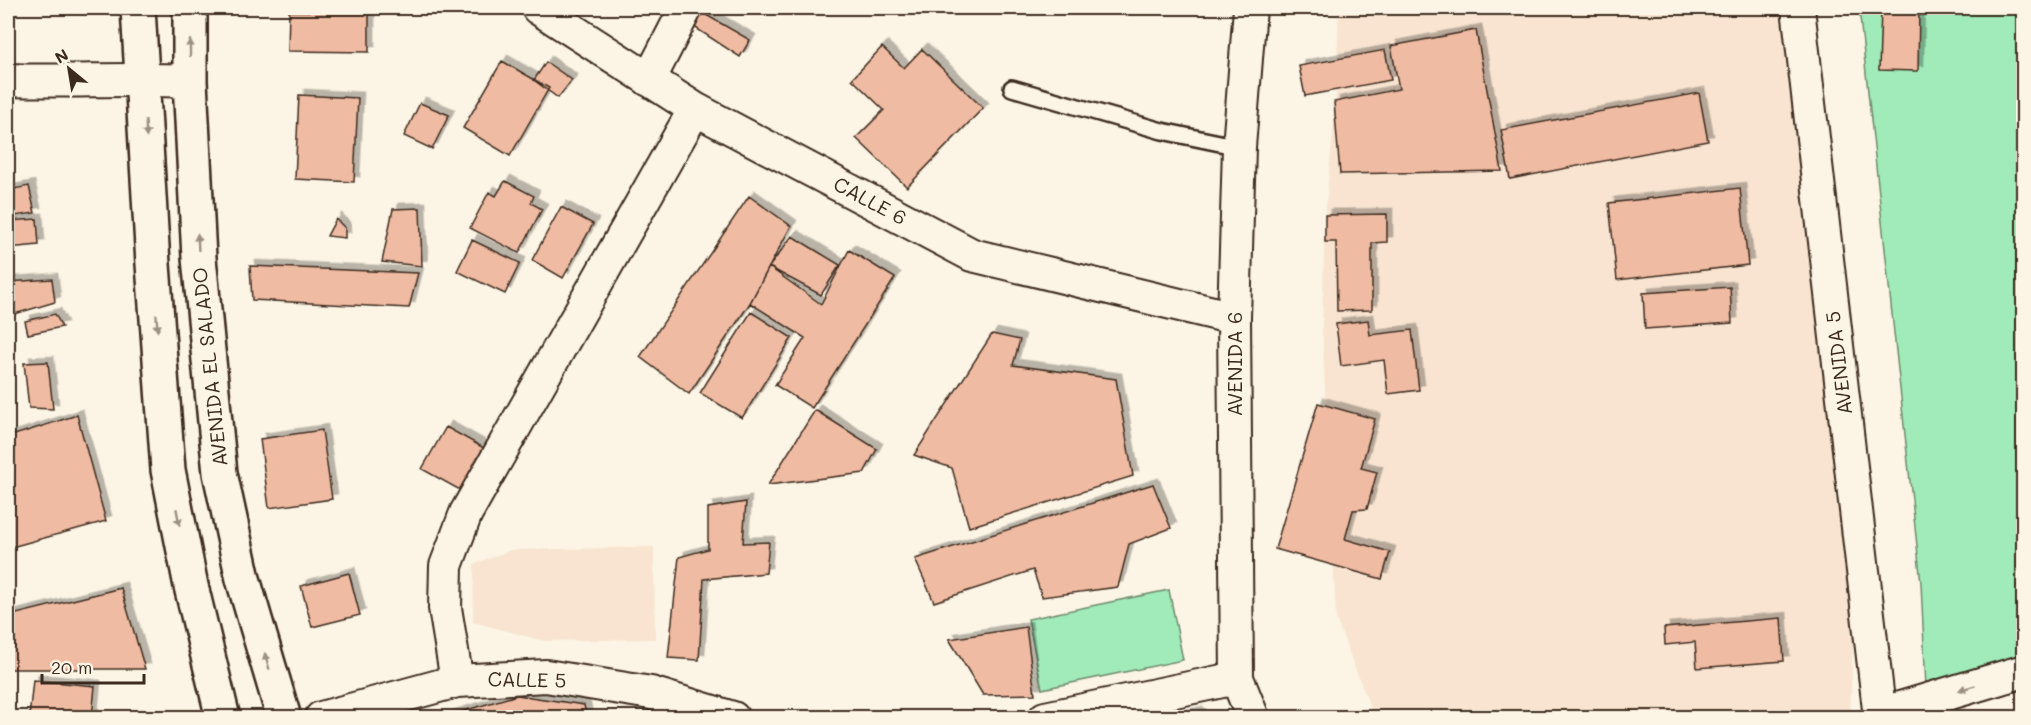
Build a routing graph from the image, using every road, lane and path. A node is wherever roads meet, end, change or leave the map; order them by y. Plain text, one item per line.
1 (138, 8) edge
2 (190, 8) edge
3 (538, 8) edge
4 (686, 8) edge
5 (1250, 8) edge
6 (1798, 8) edge
7 (144, 79) junction
8 (8, 80) edge
9 (649, 80) junction
10 (190, 81) junction
11 (1012, 88) dead end
12 (695, 109) junction
13 (1239, 147) junction
14 (1234, 318) junction
15 (2024, 671) edge
16 (1237, 678) junction
17 (457, 681) junction
18 (1880, 716) edge
19 (223, 717) edge
20 (284, 717) edge
21 (321, 717) edge
22 (733, 717) edge
23 (1046, 717) edge
24 (1253, 717) edge

1 - 7 main road
10 -> 2 main road, AVENIDA EL SALADO
3 - 9 street, CALLE 6
4 - 9 street
5 - 13 street, AVENIDA 6
6 - 18 street, AVENIDA 5
7 - 8 street
7 - 10 street
7 -> 19 main road
9 - 12 street, CALLE 6
20 -> 10 main road, AVENIDA EL SALADO
11 - 13 lane
12 - 14 street, CALLE 6
12 - 17 street
13 - 14 street, AVENIDA 6
14 - 16 street, AVENIDA 6
15 -> 18 street
16 - 23 street
16 - 24 street, AVENIDA 6
17 - 21 street, CALLE 5
17 - 22 street, CALLE 5

